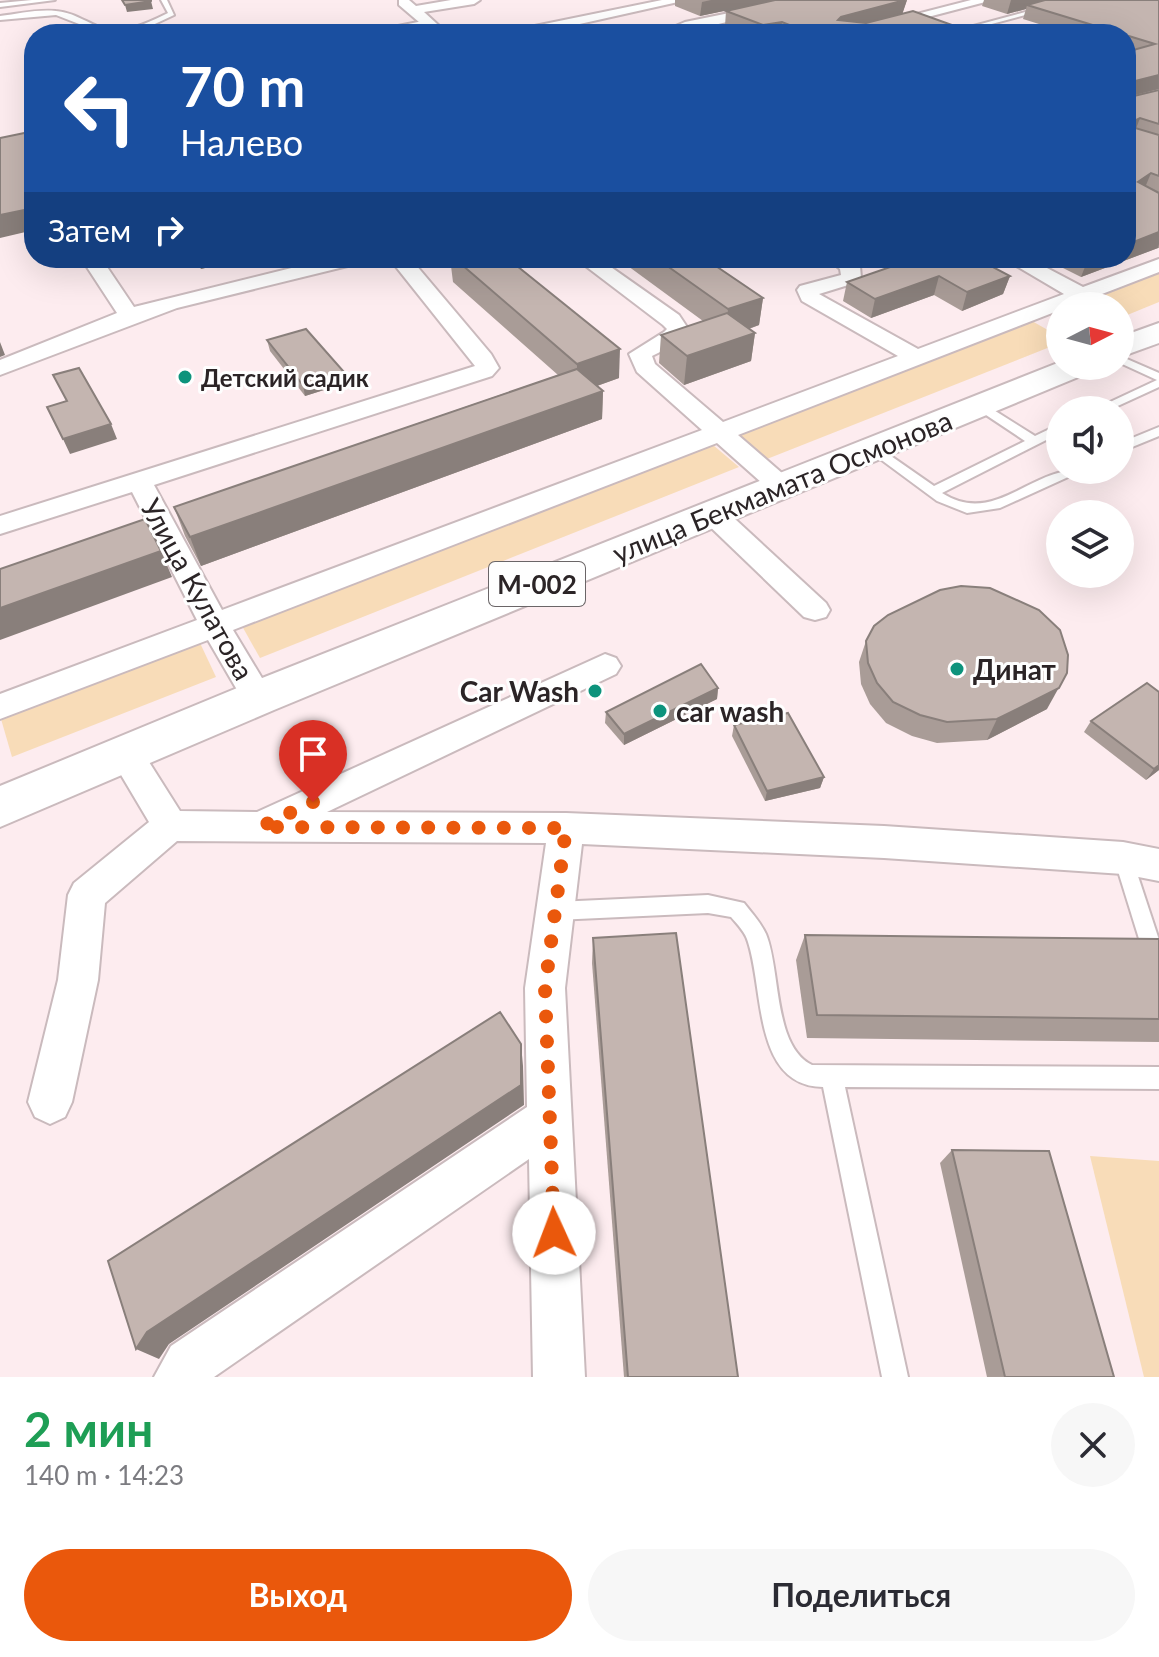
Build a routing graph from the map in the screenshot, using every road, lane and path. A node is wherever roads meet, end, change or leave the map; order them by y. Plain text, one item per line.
1 (52, 0) edge
2 (164, 0) edge
3 (474, 0) edge
4 (681, 0) edge
5 (812, 0) edge
6 (987, 0) edge
7 (1078, 0) edge
8 (0, 5) edge
9 (407, 5) edge
10 (0, 18) edge
11 (426, 21) junction
12 (89, 24) edge
13 (153, 24) edge
14 (411, 24) edge
15 (429, 24) edge
16 (568, 24) edge
17 (695, 24) edge
18 (905, 24) edge
19 (985, 24) edge
20 (1159, 265) edge
21 (98, 268) edge
22 (291, 268) edge
23 (407, 268) edge
24 (599, 268) edge
25 (850, 268) edge
26 (1032, 268) edge
27 (1077, 292) edge
28 (1082, 292) edge
29 (1046, 306) edge
30 (1033, 311) junction
31 (129, 316) junction
32 (1046, 318) edge
33 (1159, 332) edge
34 (1134, 342) edge
35 (914, 356) junction
36 (1134, 367) edge
37 (0, 368) edge
38 (1046, 379) edge
39 (1159, 380) edge
40 (1127, 396) edge
41 (981, 406) junction
42 (716, 431) junction
43 (1159, 431) edge
44 (1046, 434) edge
45 (1033, 440) junction
46 (1134, 442) edge
47 (874, 450) junction
48 (139, 481) junction
49 (1046, 482) edge
50 (781, 486) junction
51 (933, 492) junction
52 (712, 513) junction
53 (0, 525) edge
54 (815, 610) dead end
55 (215, 626) junction
56 (605, 666) dead end
57 (258, 698) junction
58 (0, 707) edge
59 (125, 753) junction
60 (0, 807) edge
61 (170, 826) junction
62 (260, 827) junction
63 (566, 828) junction
64 (1123, 858) junction
65 (1159, 865) edge
66 (554, 911) junction
67 (1159, 971) edge
68 (832, 1076) junction
69 (1159, 1078) edge
70 (50, 1102) dead end
71 (550, 1118) junction
72 (180, 1377) edge
73 (559, 1377) edge
74 (895, 1377) edge

1 - 8 lane
2 - 13 lane
3 - 9 street
4 - 16 street
5 - 17 street
6 - 18 street
7 - 19 lane
9 - 11 street
10 - 12 lane
11 - 14 lane
11 - 15 street
20 - 28 street
21 - 31 street
22 - 31 street
23 - 48 street
24 - 42 street
25 - 35 street
26 - 27 street
29 - 30 street
30 - 32 street
30 - 35 street
31 - 37 street
33 - 34 highway
35 - 42 street
36 - 39 lane
38 - 41 highway, улица Бекмамата Осмонова / M-002
39 - 40 lane
41 - 45 lane
41 - 47 highway, улица Бекмамата Осмонова / M-002
42 - 50 street
42 - 55 street
43 - 46 lane
44 - 45 lane
45 - 51 lane
47 - 50 highway, улица Бекмамата Осмонова / M-002
47 - 51 lane
48 - 53 street
48 - 55 street, Улица Кулатова
49 - 51 lane
50 - 52 highway, улица Бекмамата Осмонова / M-002
52 - 54 street
52 - 57 highway, улица Бекмамата Осмонова / M-002
55 - 57 street, Улица Кулатова
55 - 58 street
56 - 62 street
57 - 59 highway, улица Бекмамата Осмонова / M-002
59 - 60 highway, улица Бекмамата Осмонова / M-002
59 - 61 street
61 - 62 street
61 - 70 street
62 - 63 street
63 - 64 street
63 - 66 street
64 - 65 street
64 - 67 lane
66 - 68 lane
66 - 71 street
68 - 69 lane
68 - 74 lane
71 - 72 street
71 - 73 street

